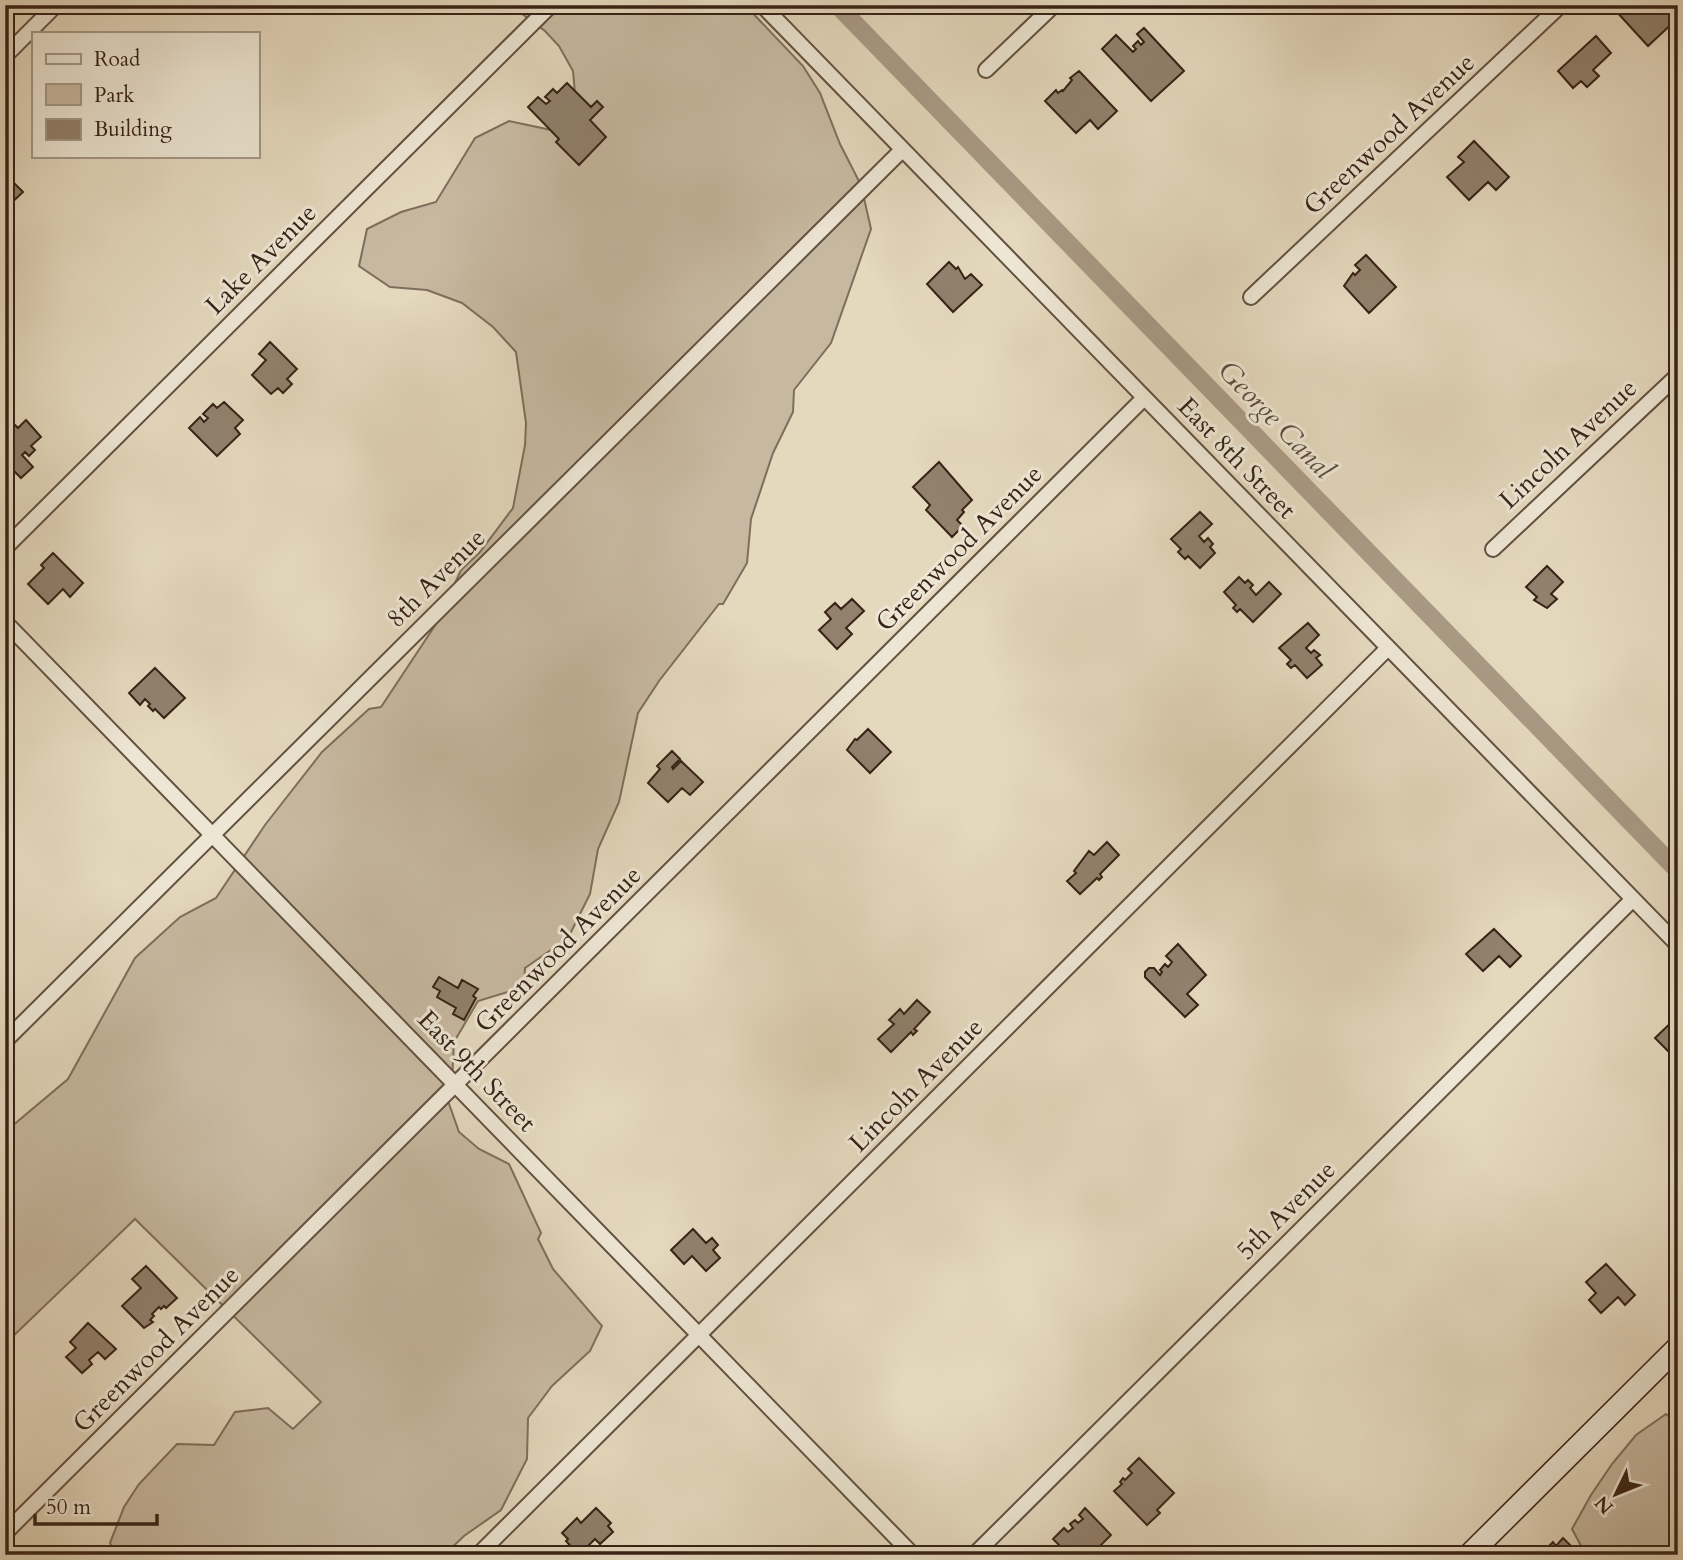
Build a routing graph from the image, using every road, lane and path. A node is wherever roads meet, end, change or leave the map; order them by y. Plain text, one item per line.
1 (57, 5) edge
2 (551, 5) edge
3 (762, 5) edge
4 (1054, 5) edge
5 (1561, 5) edge
6 (5, 56) edge
7 (986, 70) dead end
8 (902, 150) junction
9 (1251, 297) dead end
10 (1678, 375) edge
11 (1144, 398) junction
12 (5, 548) edge
13 (1493, 549) dead end
14 (5, 622) edge
15 (1388, 648) junction
16 (212, 835) junction
17 (1632, 900) junction
18 (1678, 945) edge
19 (5, 1041) edge
20 (456, 1086) junction
21 (700, 1335) junction
22 (1678, 1347) edge
23 (5, 1533) edge
24 (478, 1555) edge
25 (913, 1555) edge
26 (974, 1555) edge
27 (1469, 1555) edge

1 - 6 street
2 - 12 street, Lake Avenue
3 - 8 street, East 8th Street
4 - 7 street
5 - 9 street, Greenwood Avenue
8 - 11 street, East 8th Street
8 - 16 street, 8th Avenue
10 - 13 street, Lincoln Avenue
11 - 15 street, East 8th Street
11 - 20 street, Greenwood Avenue
14 - 16 street, East 9th Street
15 - 17 street, East 8th Street
15 - 21 street, Lincoln Avenue
16 - 19 street, 8th Avenue
16 - 20 street, East 9th Street
17 - 18 street, East 8th Street
17 - 26 street, 5th Avenue
20 - 21 street, East 9th Street
20 - 23 street, Greenwood Avenue
21 - 24 street, Lincoln Avenue
21 - 25 street, East 9th Street
22 - 27 street

